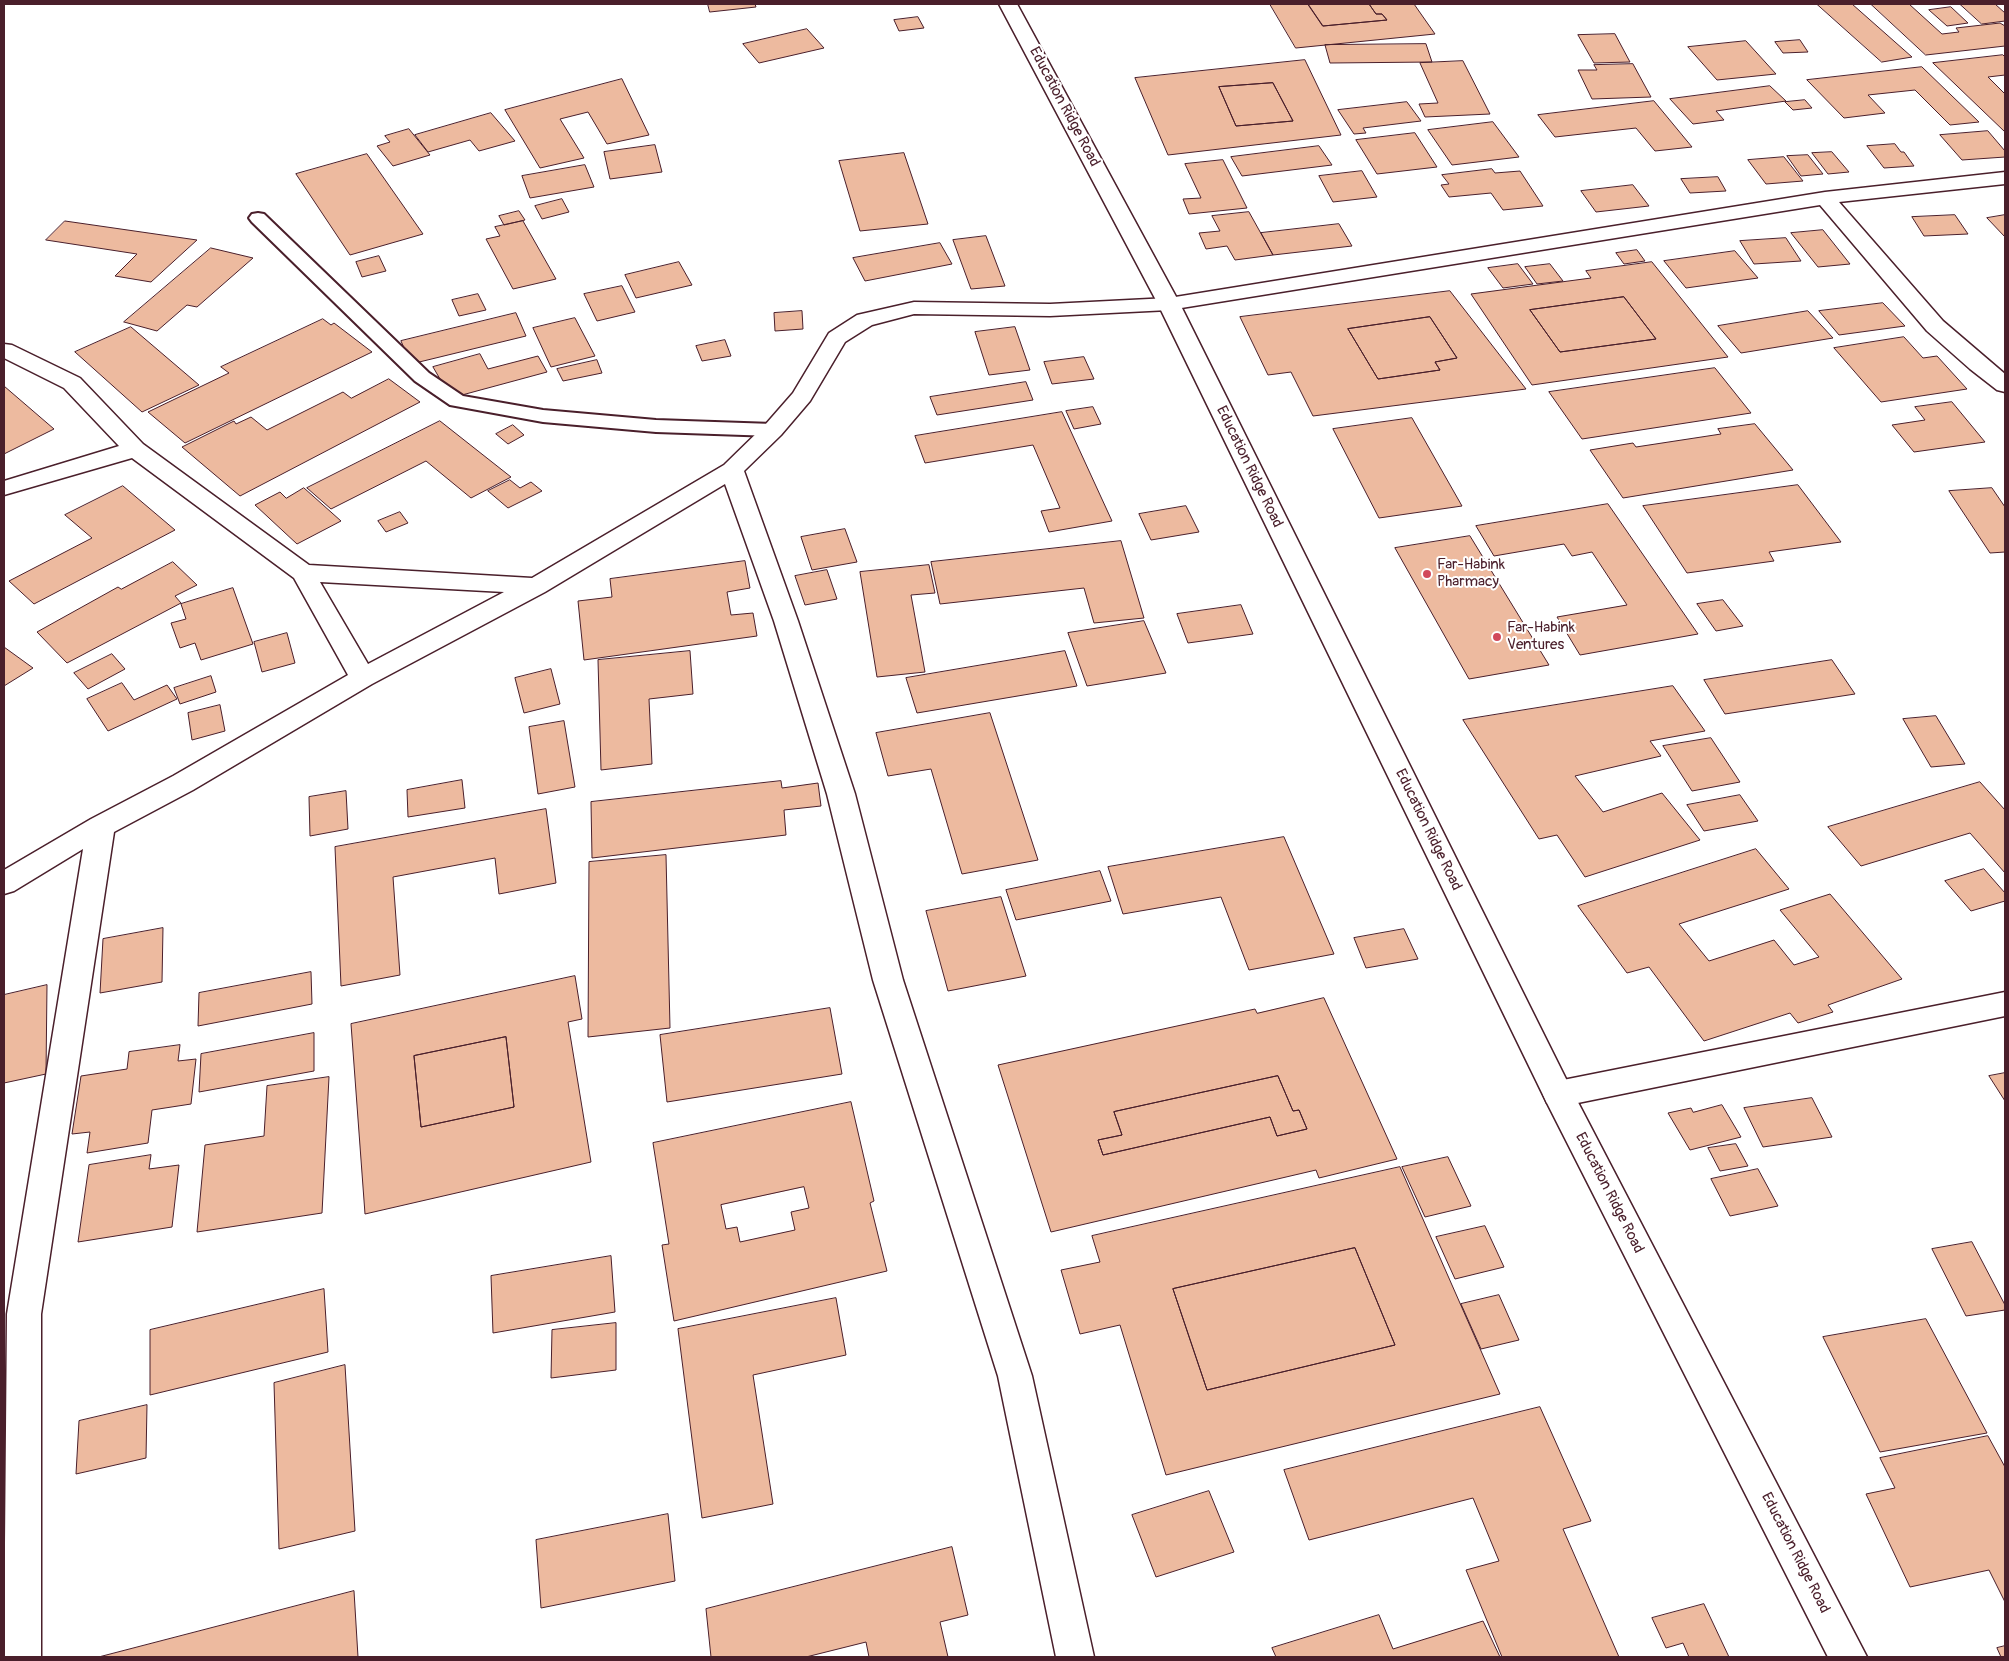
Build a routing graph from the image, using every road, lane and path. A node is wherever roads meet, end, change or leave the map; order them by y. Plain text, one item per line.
1 (1008, 4) edge
2 (2005, 178) edge
3 (1826, 198) junction
4 (258, 218) dead end
5 (1169, 304) junction
6 (4, 350) edge
7 (2005, 385) edge
8 (773, 430) junction
9 (134, 449) junction
10 (732, 470) junction
11 (4, 488) edge
12 (303, 573) junction
13 (536, 586) junction
14 (363, 678) junction
15 (101, 826) junction
16 (4, 883) edge
17 (2005, 1004) edge
18 (1558, 1094) junction
19 (22, 1657) edge
20 (1075, 1657) edge
21 (1848, 1657) edge

1 - 5 street, Education Ridge Road
2 - 3 street
3 - 5 street
3 - 7 street
4 - 8 lane
5 - 8 street
5 - 18 street, Education Ridge Road
6 - 9 street
8 - 10 street
9 - 11 street
9 - 12 street
10 - 13 street
10 - 20 street
12 - 13 street
12 - 14 street
13 - 14 street
14 - 15 street
15 - 16 street
15 - 19 street
17 - 18 street
18 - 21 street, Education Ridge Road

